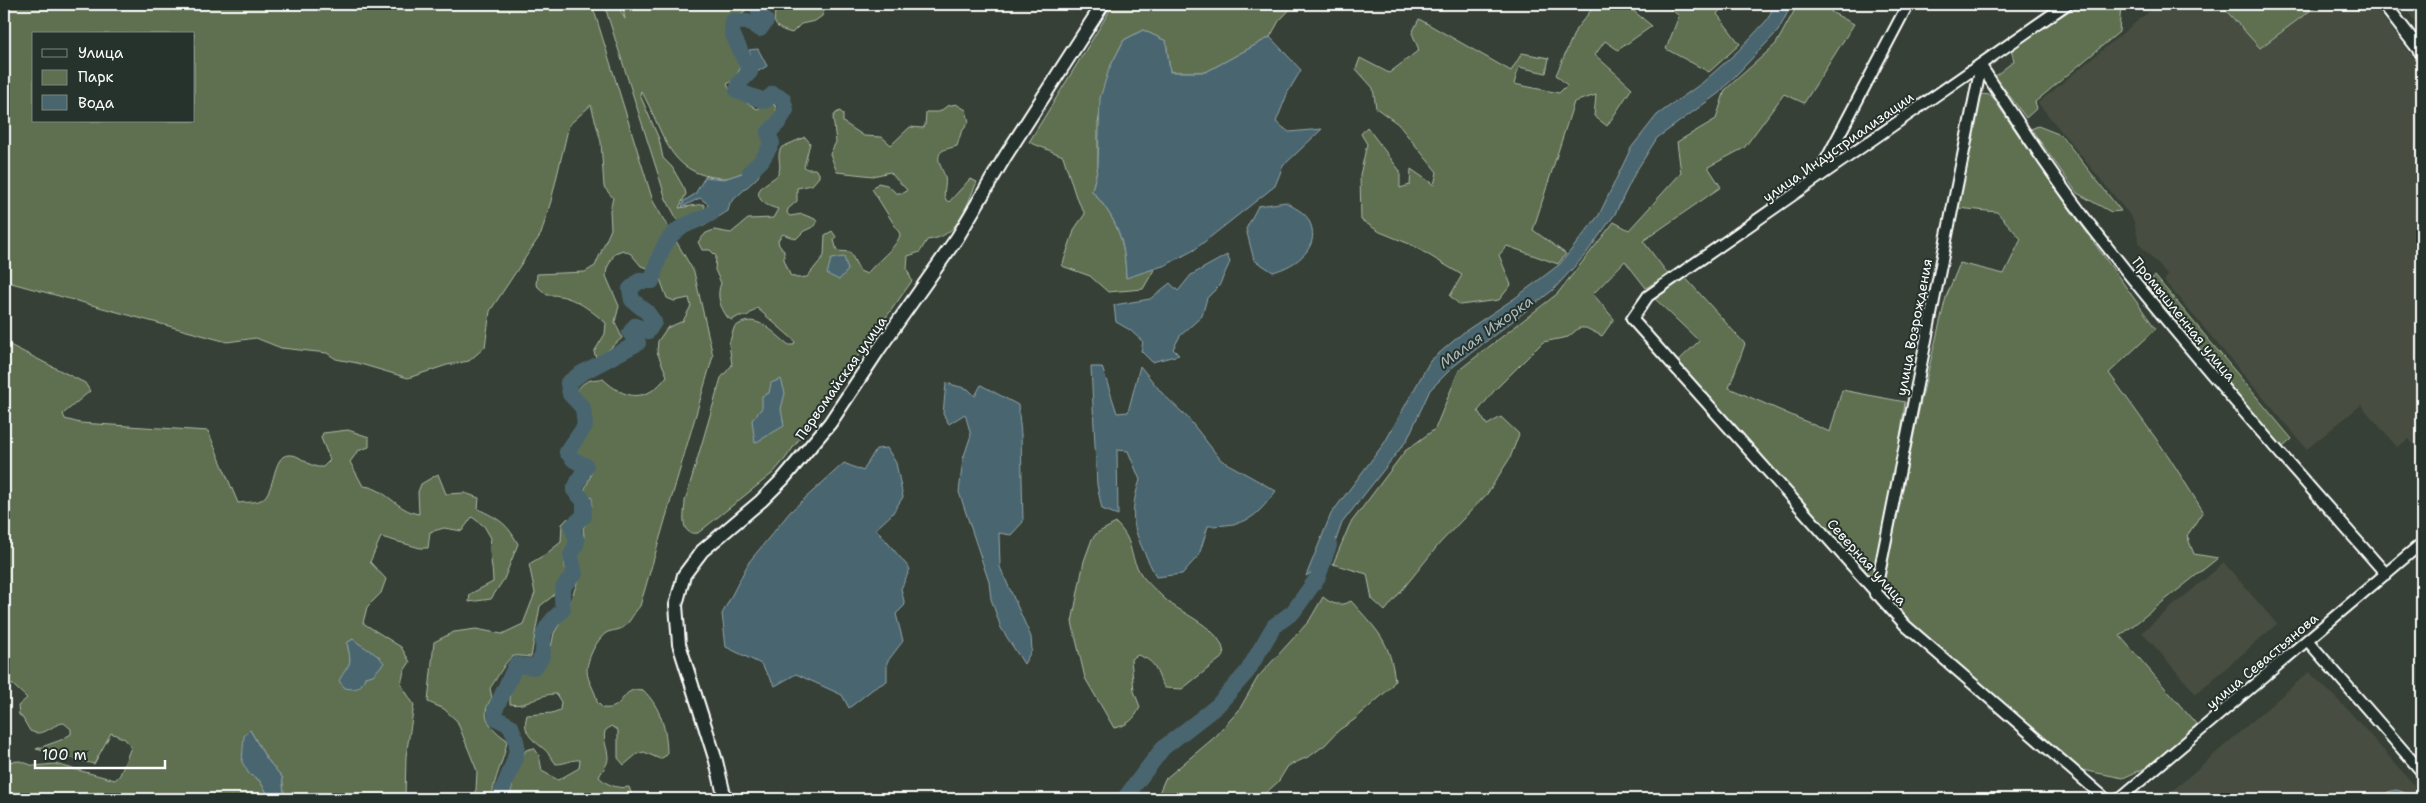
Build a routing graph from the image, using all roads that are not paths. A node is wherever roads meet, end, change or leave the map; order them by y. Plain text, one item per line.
1 (1103, 4) edge
2 (1908, 4) edge
3 (2067, 4) edge
4 (2384, 4) edge
5 (2422, 53) edge
6 (1981, 66) junction
7 (1816, 178) junction
8 (1632, 318) joint
9 (2422, 543) edge
10 (2386, 574) junction
11 (1875, 594) junction
12 (2308, 641) junction
13 (2422, 772) edge
14 (725, 799) edge
15 (2106, 799) edge
16 (2119, 799) edge

1 - 14 street, Первомайская улица
2 - 7 street
3 - 6 street, улица Индустриализации
4 - 5 street
6 - 7 street, улица Индустриализации
6 - 10 street, Промышленная улица
6 - 11 street, улица Возрождения
7 - 8 street, улица Индустриализации
8 - 11 street, Северная улица
9 - 10 street, улица Севастьянова
10 - 12 street, улица Севастьянова
11 - 15 street, Северная улица
12 - 13 street
12 - 16 street, улица Севастьянова

